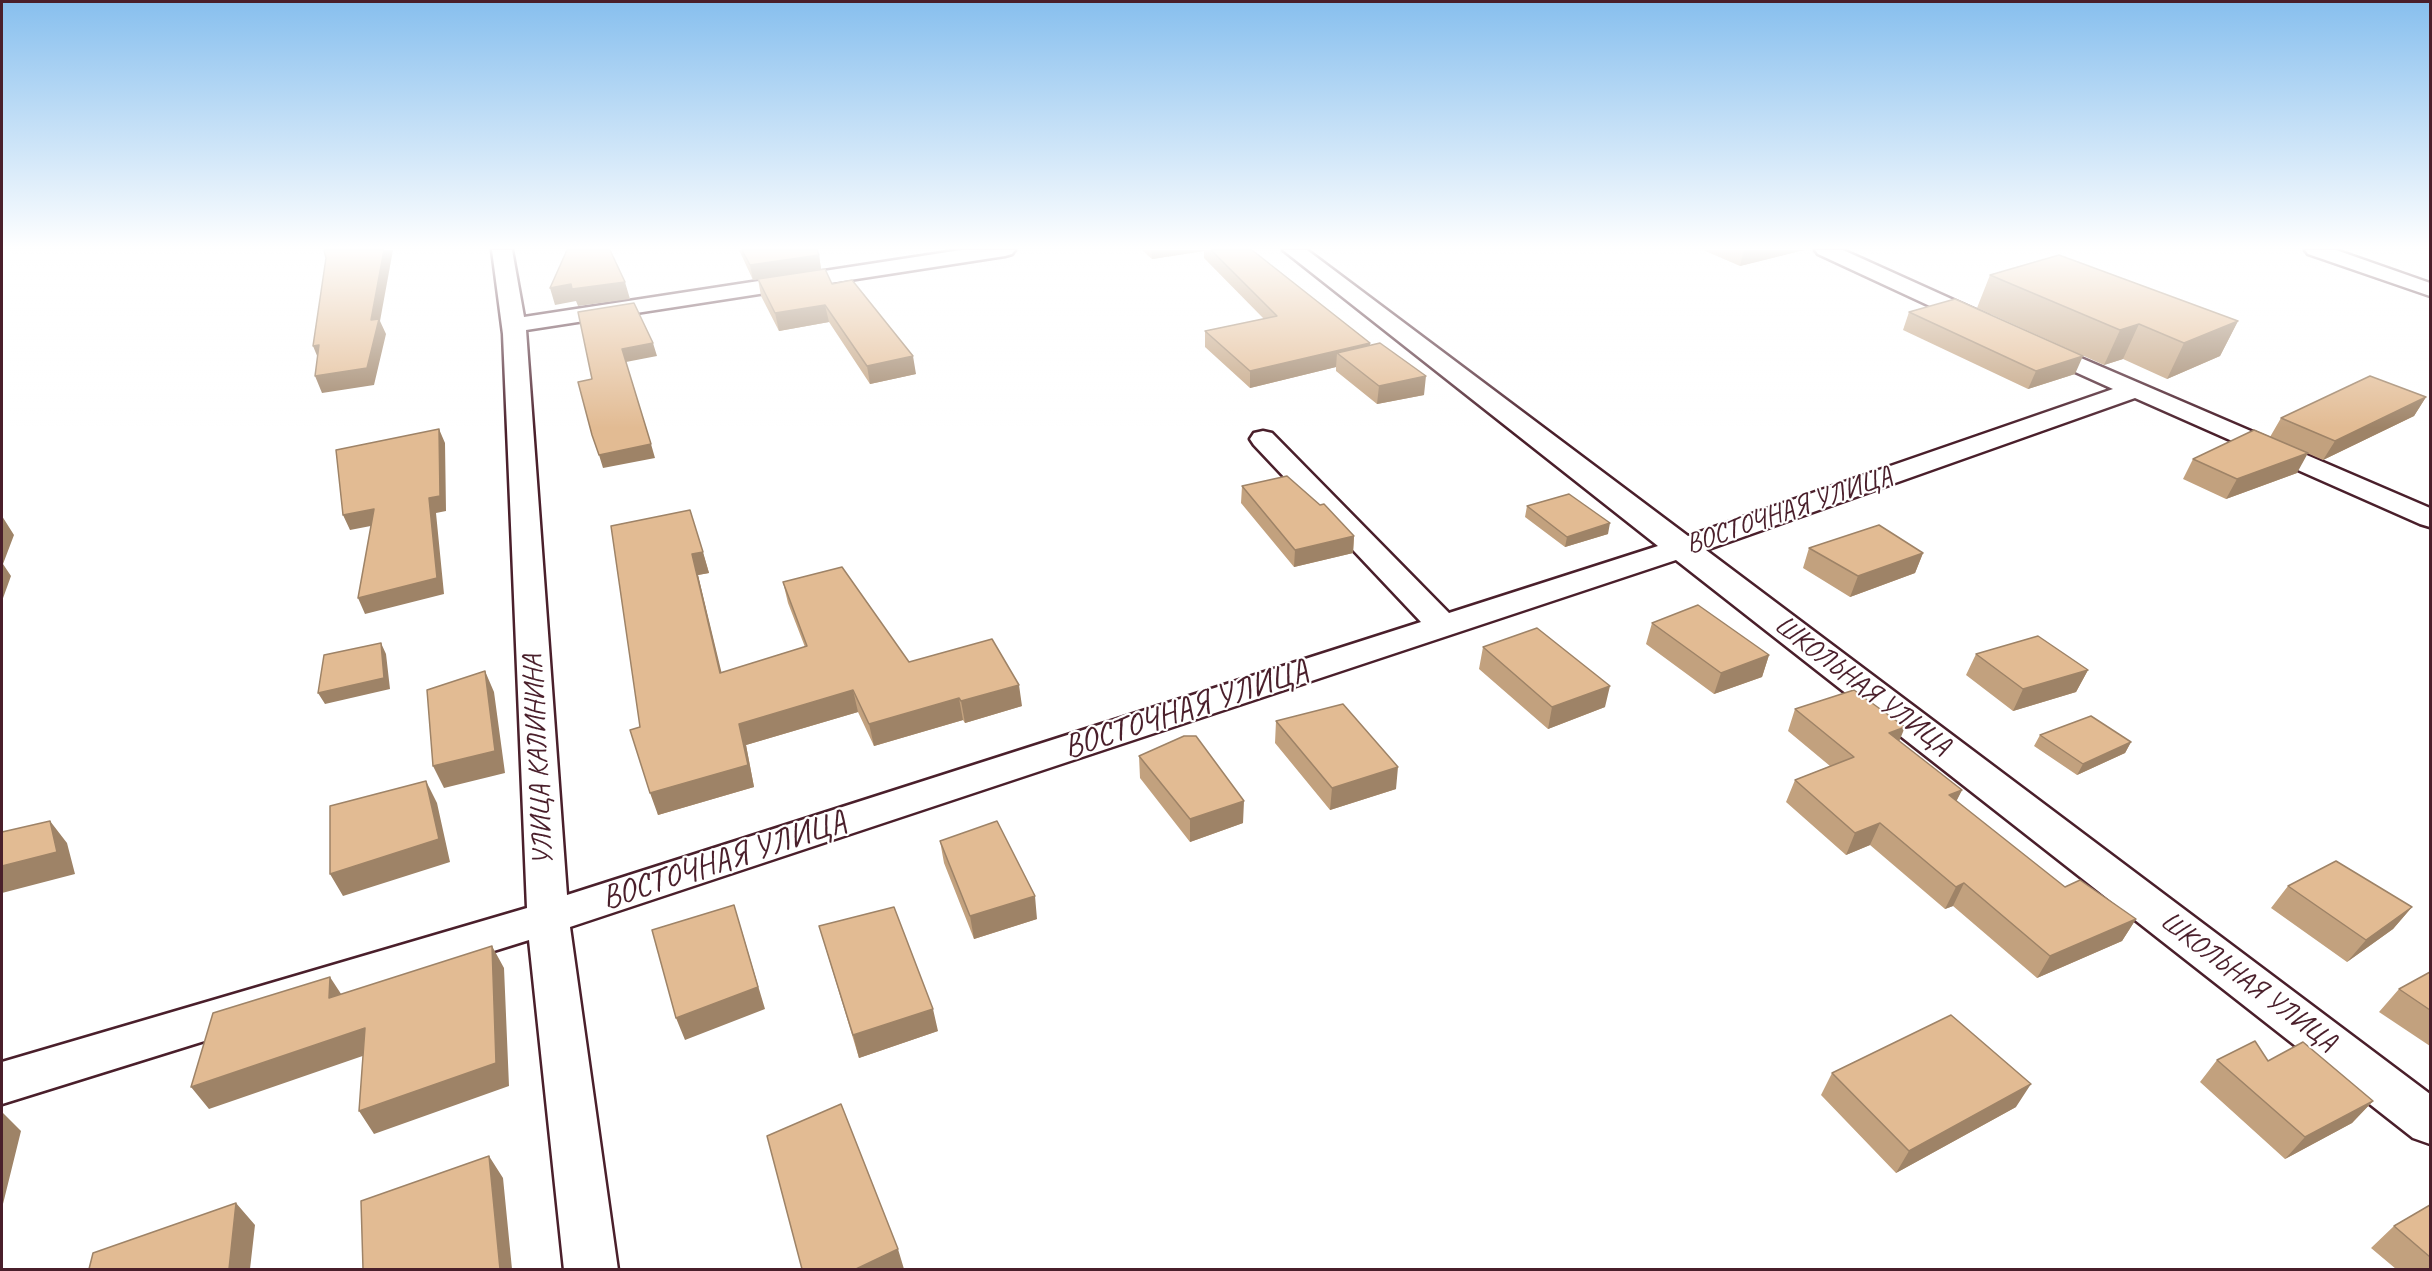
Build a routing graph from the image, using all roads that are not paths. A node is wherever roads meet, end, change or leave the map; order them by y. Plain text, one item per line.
1 (511, 309) edge
2 (606, 309) edge
3 (1371, 309) edge
4 (1955, 309) edge
5 (514, 325) junction
6 (2134, 390) junction
7 (1263, 439) dead end
8 (2430, 518) edge
9 (1683, 548) junction
10 (1443, 626) junction
11 (548, 918) junction
12 (2, 1083) edge
13 (2430, 1122) edge
14 (591, 1269) edge

1 - 5 street, УЛИЦА КАЛИНИНА
2 - 5 street
3 - 9 street, ШКОЛЬНАЯ УЛИЦА
4 - 6 street
5 - 11 street, УЛИЦА КАЛИНИНА
6 - 8 street
6 - 9 street, ВОСТОЧНАЯ УЛИЦА
7 - 10 street
9 - 10 street, ВОСТОЧНАЯ УЛИЦА
9 - 13 street, ШКОЛЬНАЯ УЛИЦА
10 - 11 street, ВОСТОЧНАЯ УЛИЦА
11 - 12 street, ВОСТОЧНАЯ УЛИЦА
11 - 14 street, УЛИЦА КАЛИНИНА

